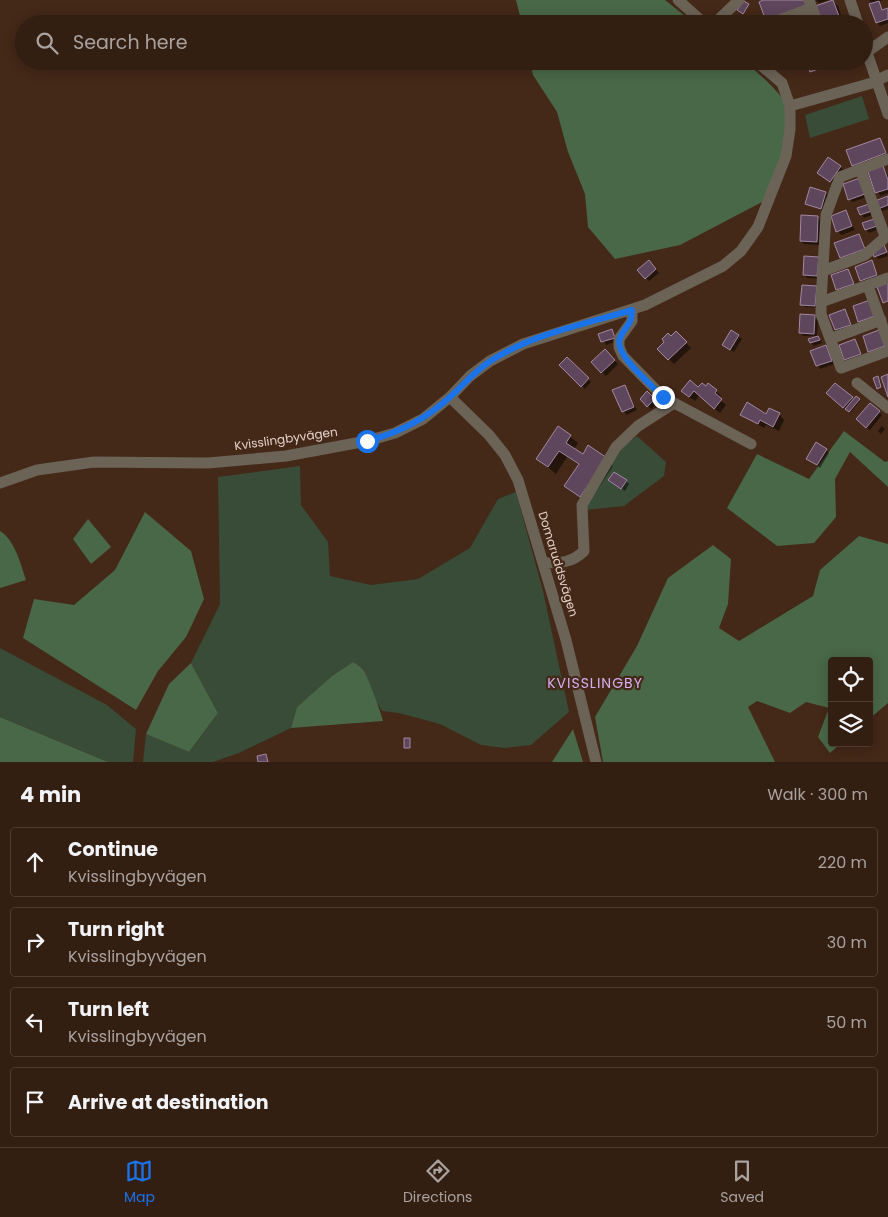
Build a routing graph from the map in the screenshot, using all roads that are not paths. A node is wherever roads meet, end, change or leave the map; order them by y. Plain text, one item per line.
1 (678, 0) edge
2 (739, 0) edge
3 (850, 0) edge
4 (810, 4) edge
5 (695, 15) edge
6 (723, 15) edge
7 (787, 15) edge
8 (855, 15) edge
9 (888, 37) edge
10 (873, 44) edge
11 (767, 70) edge
12 (873, 70) edge
13 (888, 75) edge
14 (876, 80) junction
15 (790, 106) junction
16 (888, 114) edge
17 (888, 159) edge
18 (860, 170) junction
19 (883, 213) edge
20 (886, 235) edge
21 (823, 271) junction
22 (888, 278) edge
23 (868, 286) junction
24 (821, 302) junction
25 (632, 310) junction
26 (881, 320) junction
27 (888, 338) edge
28 (830, 339) junction
29 (888, 351) edge
30 (857, 383) dead end
31 (450, 397) junction
32 (674, 403) junction
33 (888, 408) edge
34 (751, 444) dead end
35 (0, 483) edge
36 (543, 563) junction
37 (596, 762) edge

1 - 5 street
2 - 6 street
3 - 8 street
4 - 7 street
9 - 10 street
11 - 15 street, Kvisslingbyvägen
12 - 14 street
13 - 14 street
14 - 15 street
14 - 16 street
15 - 25 street, Kvisslingbyvägen
17 - 18 street
18 - 19 street
18 - 21 street
19 - 20 street
20 - 21 street
21 - 24 street
22 - 23 street
23 - 24 street
23 - 26 street
24 - 28 street
25 - 31 street, Kvisslingbyvägen
25 - 32 street
26 - 27 street
26 - 28 street
28 - 29 street
30 - 33 street
31 - 35 street, Kvisslingbyvägen
31 - 36 street, Domaruddsvägen
32 - 34 street
32 - 36 street
36 - 37 street, Domaruddsvägen

